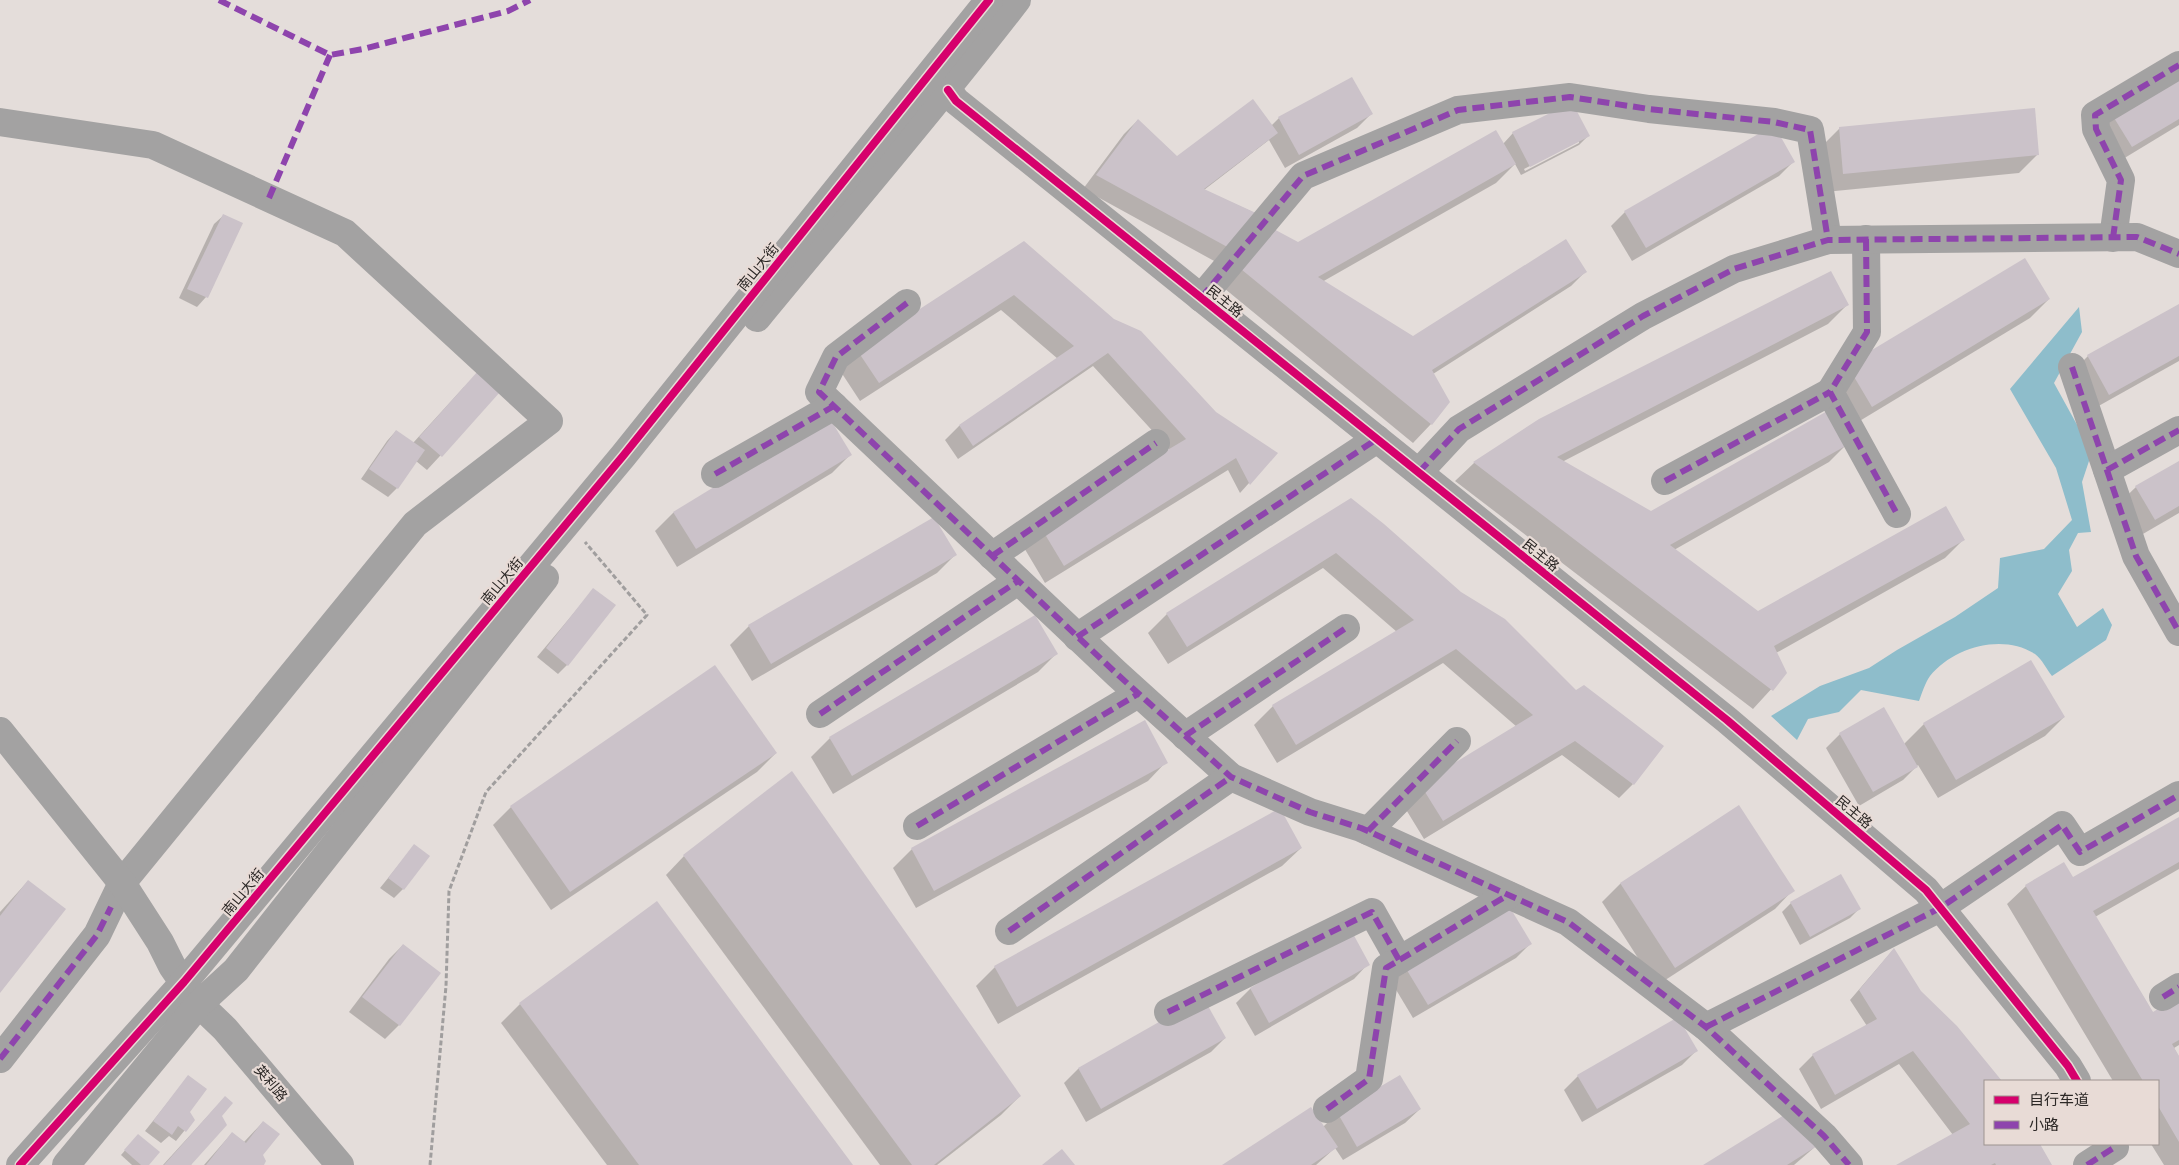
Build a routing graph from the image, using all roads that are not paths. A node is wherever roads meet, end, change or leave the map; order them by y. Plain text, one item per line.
1 (989, 0) edge
2 (1018, 0) edge
3 (2179, 65) edge
4 (948, 90) junction
5 (0, 122) edge
6 (2113, 238) junction
7 (1828, 240) junction
8 (1866, 240) junction
9 (2177, 252) edge
10 (1201, 298) junction
11 (907, 303) dead end
12 (2072, 367) dead end
13 (1830, 392) junction
14 (834, 406) junction
15 (2179, 430) edge
16 (1377, 439) junction
17 (1156, 443) dead end
18 (2107, 470) junction
19 (1419, 472) junction
20 (715, 474) dead end
21 (1665, 481) dead end
22 (1897, 514) dead end
23 (992, 556) junction
24 (1018, 581) junction
25 (1346, 628) dead end
26 (2179, 632) edge
27 (1077, 637) junction
28 (1138, 694) junction
29 (820, 714) dead end
30 (0, 731) edge
31 (1185, 736) junction
32 (1457, 741) dead end
33 (1231, 777) junction
34 (2179, 795) edge
35 (917, 826) dead end
36 (1368, 831) junction
37 (122, 883) junction
38 (1508, 895) junction
39 (1940, 908) junction
40 (1009, 931) dead end
41 (1399, 960) junction
42 (191, 993) junction
43 (1168, 1012) dead end
44 (1706, 1027) junction
45 (0, 1058) edge
46 (2076, 1080) edge
47 (1327, 1109) dead end
48 (2117, 1152) edge
49 (20, 1165) edge
50 (66, 1165) edge
51 (340, 1165) edge
52 (1849, 1165) edge
53 (2087, 1165) edge

1 - 42 street, 南山大街
2 - 4 street, 南山大街
3 - 6 street
4 - 10 street, 民主路
4 - 42 street, 南山大街
5 - 37 street
6 - 8 street
6 - 9 street
7 - 8 street
7 - 10 street
7 - 19 street
8 - 13 street
10 - 16 street, 民主路
11 - 14 street
12 - 18 street
13 - 21 street
13 - 22 street
14 - 20 street
14 - 23 street
15 - 18 street
16 - 19 street, 民主路
16 - 27 street
17 - 23 street
18 - 26 street
19 - 39 street, 民主路
23 - 24 street
24 - 27 street
24 - 29 street
25 - 31 street
27 - 28 street
28 - 31 street
28 - 35 street
30 - 37 street, 英利路
31 - 33 street
32 - 36 street
33 - 36 street
33 - 40 street
34 - 39 street
36 - 38 street
37 - 42 street, 英利路
37 - 45 street
38 - 41 street
38 - 44 street
39 - 44 street
39 - 46 street, 民主路
41 - 43 street
41 - 47 street
42 - 49 street, 南山大街
42 - 50 street, 南山大街
42 - 51 street, 英利路
44 - 52 street
48 - 53 street

